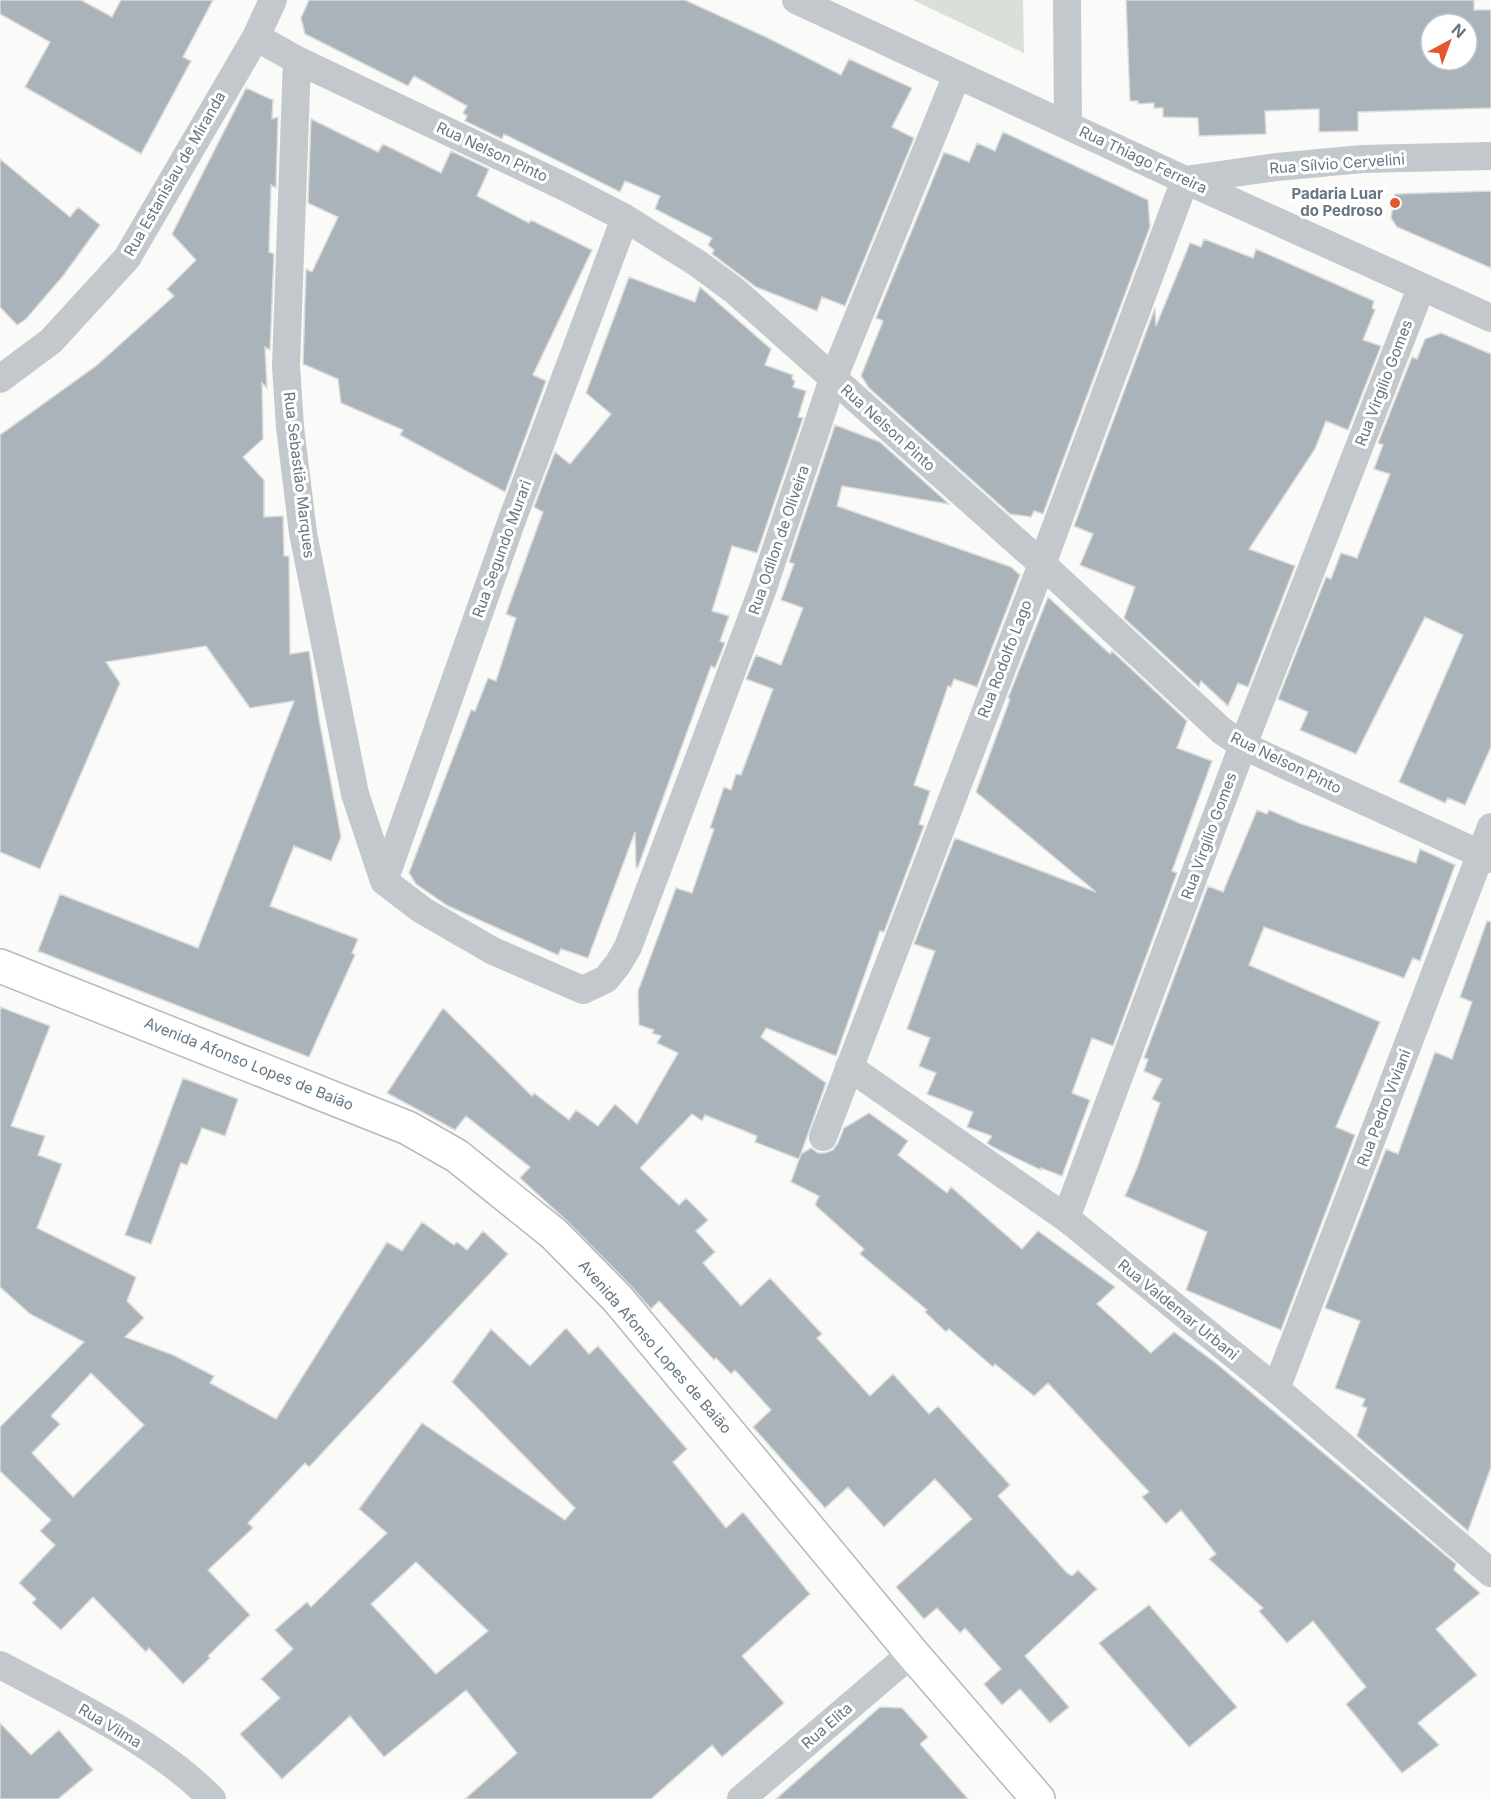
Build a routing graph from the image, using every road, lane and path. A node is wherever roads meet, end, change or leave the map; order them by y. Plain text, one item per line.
1 (273, 0) edge
2 (796, 0) edge
3 (1068, 0) edge
4 (256, 37) junction
5 (297, 60) junction
6 (957, 75) junction
7 (1068, 125) junction
8 (1491, 156) edge
9 (1185, 180) junction
10 (625, 218) junction
11 (1421, 288) junction
12 (1491, 318) edge
13 (0, 379) edge
14 (833, 379) junction
15 (1041, 564) junction
16 (1243, 745) junction
17 (1491, 827) edge
18 (1486, 857) edge
19 (384, 881) junction
20 (0, 966) edge
21 (849, 1067) junction
22 (823, 1137) dead end
23 (1066, 1218) junction
24 (1276, 1389) junction
25 (1491, 1574) edge
26 (912, 1653) junction
27 (0, 1665) edge
28 (212, 1799) edge
29 (741, 1799) edge
30 (1038, 1799) edge

1 - 4 street, Rua Estanislau de Miranda
2 - 6 street, Rua Thiago Ferreira
3 - 7 street
4 - 5 street, Rua Nelson Pinto
4 - 13 street, Rua Estanislau de Miranda
5 - 10 street, Rua Nelson Pinto
5 - 19 street, Rua Sebastião Marques
6 - 7 street, Rua Thiago Ferreira
6 - 14 street, Rua Odilon de Oliveira
7 - 9 street, Rua Thiago Ferreira
8 - 9 street, Rua Sílvio Cervelini
9 - 11 street, Rua Thiago Ferreira
9 - 15 street, Rua Rodolfo Lago
10 - 14 street, Rua Nelson Pinto
10 - 19 street, Rua Segundo Murari
11 - 12 street, Rua Thiago Ferreira
11 - 16 street, Rua Virgílio Gomes
14 - 15 street, Rua Nelson Pinto
14 - 19 street, Rua Odilon de Oliveira
15 - 16 street, Rua Nelson Pinto
15 - 21 street, Rua Rodolfo Lago
16 - 18 street, Rua Nelson Pinto
16 - 23 street, Rua Virgílio Gomes
17 - 18 street, Rua Pedro Viviani
18 - 24 street, Rua Pedro Viviani
20 - 26 street, Avenida Afonso Lopes de Baião
21 - 22 street, Rua Rodolfo Lago
21 - 23 street, Rua Valdemar Urbani
23 - 24 street, Rua Valdemar Urbani
24 - 25 street, Rua Valdemar Urbani
26 - 29 street, Rua Elita
26 - 30 street, Avenida Afonso Lopes de Baião
27 - 28 street, Rua Vilma

